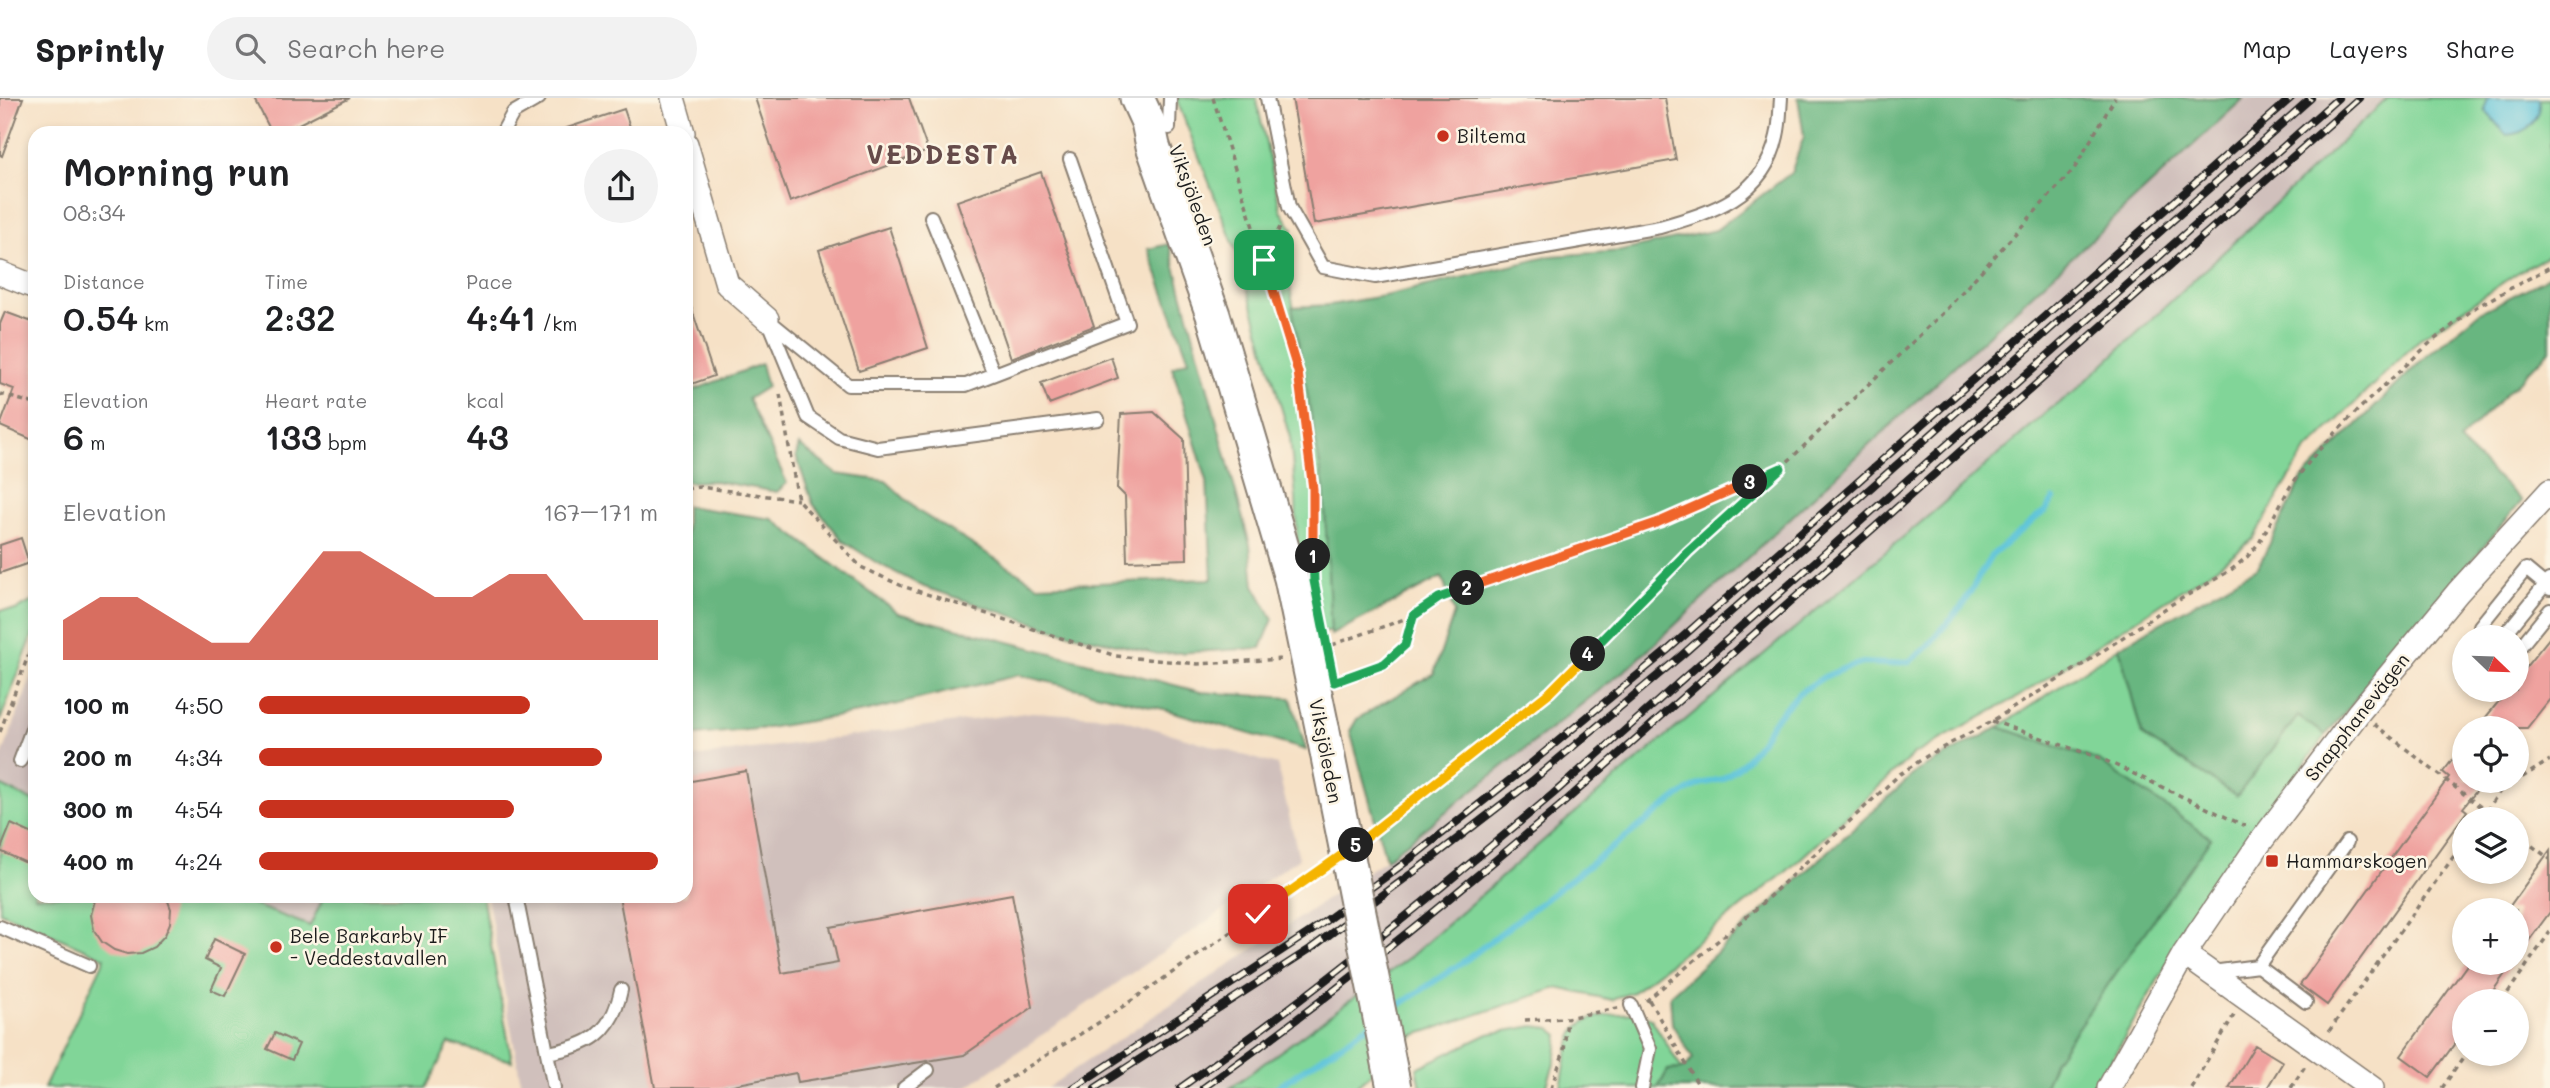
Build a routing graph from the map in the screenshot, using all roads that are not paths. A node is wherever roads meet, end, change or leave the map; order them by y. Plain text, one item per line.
1 (540, 98) edge
2 (673, 98) edge
3 (1116, 98) edge
4 (1137, 98) edge
5 (1267, 98) edge
6 (1781, 98) edge
7 (1163, 118) edge
8 (506, 126) edge
9 (681, 126) edge
10 (1070, 159) dead end
11 (693, 168) edge
12 (931, 217) dead end
13 (0, 273) edge
14 (28, 284) edge
15 (767, 318) junction
16 (994, 374) junction
17 (1098, 419) dead end
18 (2549, 494) edge
19 (2550, 579) edge
20 (2550, 589) edge
21 (2550, 610) edge
22 (2481, 625) edge
23 (2513, 625) edge
24 (2529, 636) edge
25 (28, 740) edge
26 (20, 761) dead end
27 (2347, 842) dead end
28 (517, 903) edge
29 (0, 927) edge
30 (2184, 954) junction
31 (89, 966) dead end
32 (2258, 966) junction
33 (2210, 973) junction
34 (621, 990) dead end
35 (2306, 1002) dead end
36 (1631, 1005) road end
37 (547, 1053) junction
38 (928, 1070) dead end
39 (554, 1088) edge
40 (904, 1088) edge
41 (1394, 1088) edge
42 (1642, 1088) edge
43 (2109, 1088) edge
44 (2372, 1088) edge

1 - 8 lane
2 - 9 street
3 - 7 main road, Viksjöleden
4 - 7 main road, Viksjöleden
5 - 6 lane
7 - 41 main road, Viksjöleden, bridge
10 - 16 lane
11 - 15 street
12 - 16 lane
13 - 14 street
15 - 16 lane
15 - 17 lane
18 - 30 street, Snapphanevägen
19 - 23 lane
20 - 22 lane
21 - 24 lane
25 - 26 lane
27 - 32 lane
28 - 37 lane
29 - 31 lane
30 - 33 street
30 - 43 street, Snapphanevägen
32 - 33 lane
32 - 35 lane
33 - 44 street
34 - 37 lane
36 - 42 lane
37 - 39 lane
38 - 40 lane

